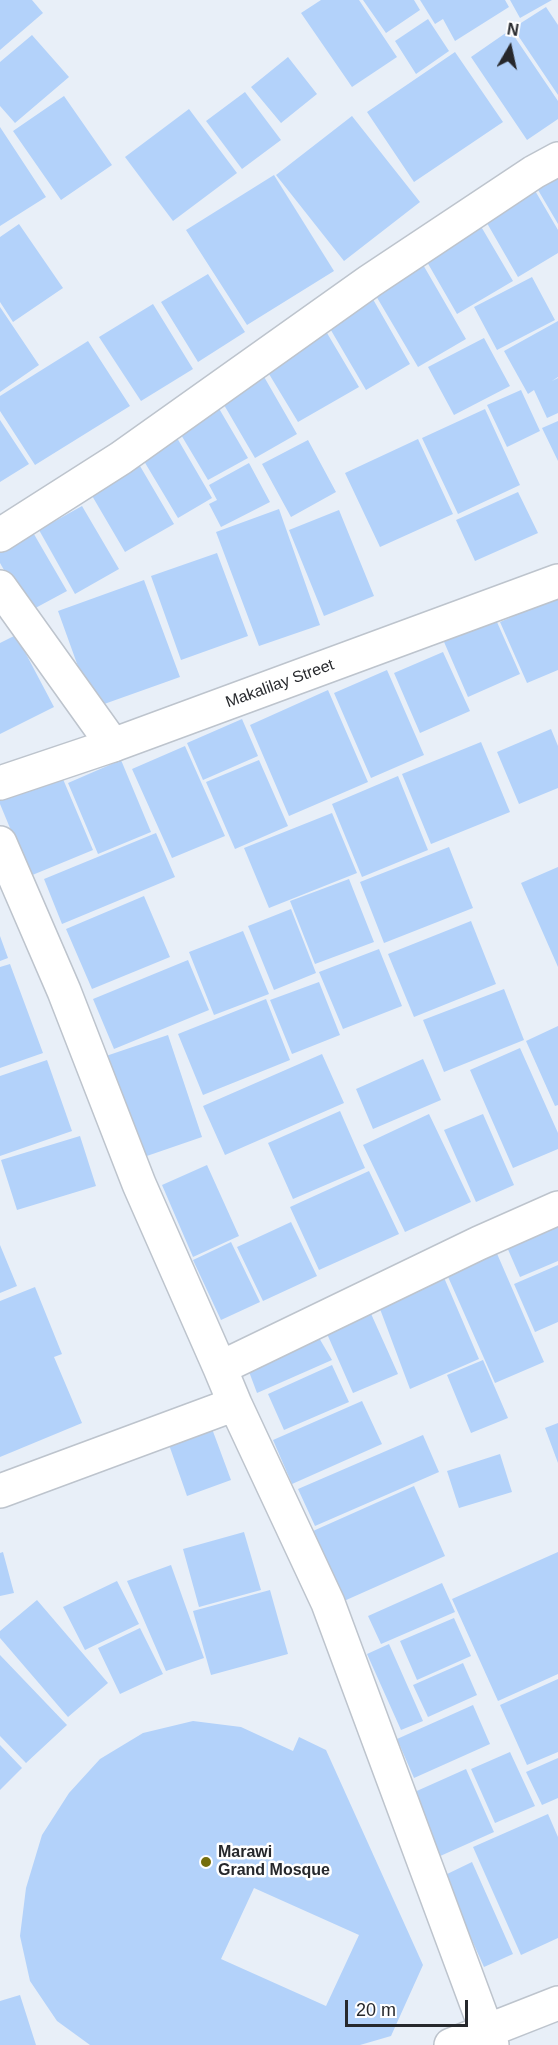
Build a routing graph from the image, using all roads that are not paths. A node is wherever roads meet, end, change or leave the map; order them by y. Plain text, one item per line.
1 (558, 159) edge
2 (0, 535) edge
3 (558, 581) edge
4 (0, 587) edge
5 (113, 745) junction
6 (0, 783) edge
7 (0, 843) edge
8 (558, 1208) edge
9 (220, 1368) junction
10 (235, 1404) junction
11 (0, 1491) edge
12 (558, 2003) edge
13 (490, 2038) edge
14 (451, 2045) edge

1 - 2 street
3 - 5 street, Makalilay Street
4 - 5 street
5 - 6 street, Makalilay Street
7 - 9 street
8 - 9 street
9 - 10 street
10 - 11 street
10 - 13 street
12 - 13 street
13 - 14 street

